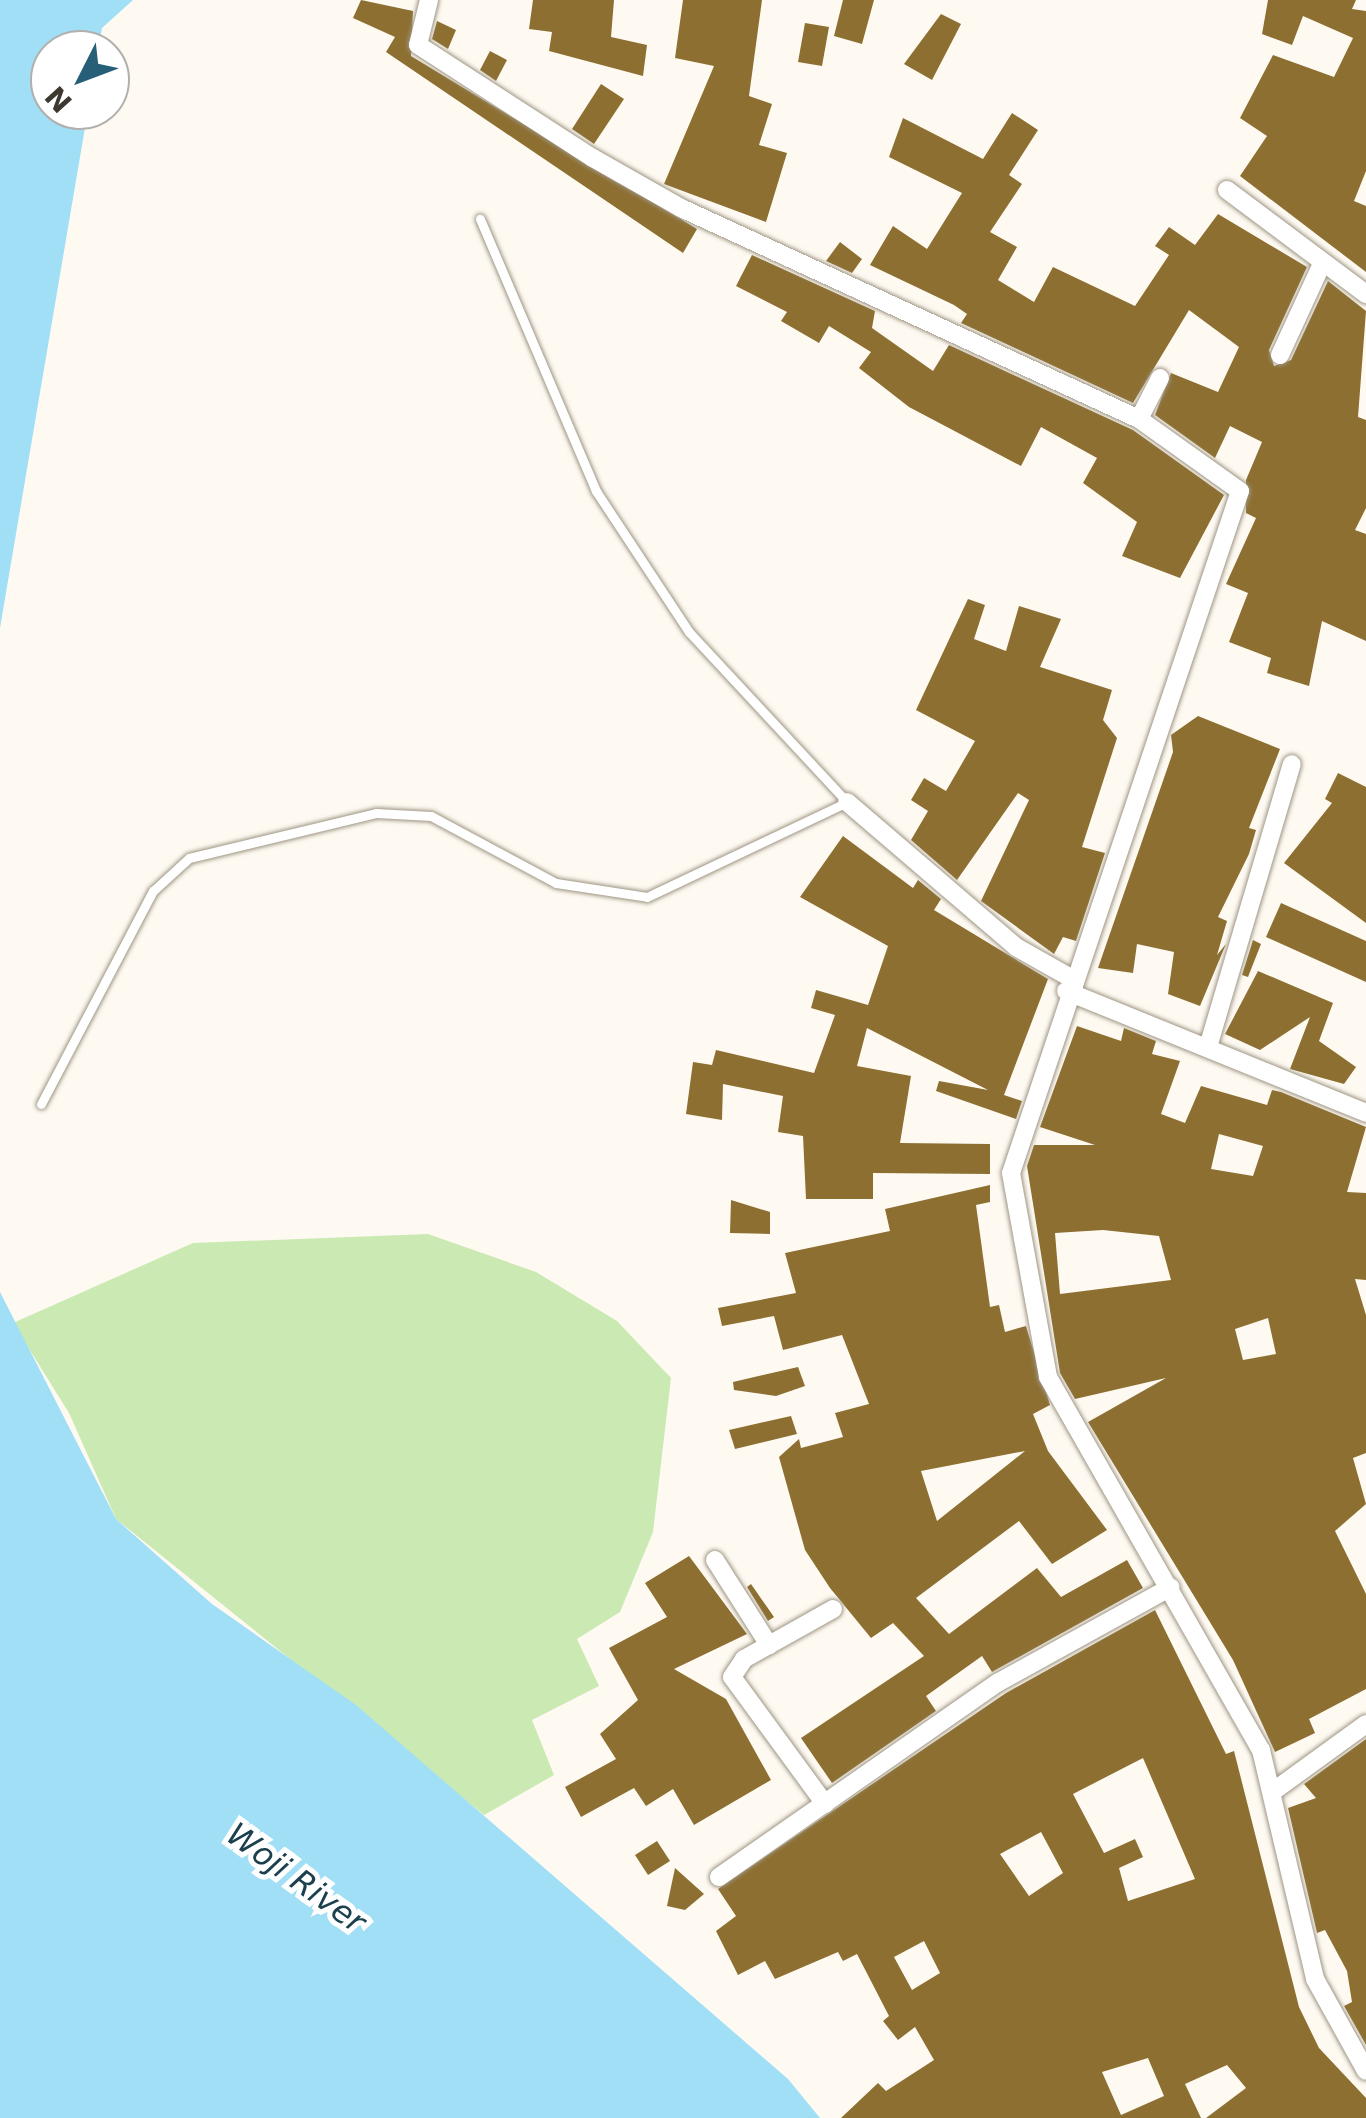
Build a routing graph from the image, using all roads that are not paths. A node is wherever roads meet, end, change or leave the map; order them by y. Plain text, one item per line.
1 (429, 0) edge
2 (1227, 190) dead end
3 (480, 219) dead end
4 (1320, 266) junction
5 (1366, 294) edge
6 (1280, 354) dead end
7 (1160, 378) dead end
8 (1138, 419) junction
9 (1292, 764) dead end
10 (847, 802) junction
11 (1069, 985) junction
12 (1208, 1047) junction
13 (41, 1104) dead end
14 (1366, 1113) edge
15 (715, 1560) dead end
16 (1171, 1587) junction
17 (832, 1609) dead end
18 (769, 1644) junction
19 (1366, 1724) edge
20 (1275, 1790) junction
21 (825, 1804) junction
22 (719, 1877) dead end
23 (1366, 2071) edge

1 - 8 street
2 - 4 street
3 - 10 lane
4 - 5 street
4 - 6 street
7 - 8 street
8 - 11 street
9 - 12 street
10 - 11 street
10 - 13 lane
11 - 12 street
11 - 16 street
12 - 14 street
15 - 18 street
16 - 20 street
16 - 21 street
17 - 18 street
18 - 21 street
19 - 20 street
20 - 23 street
21 - 22 street

